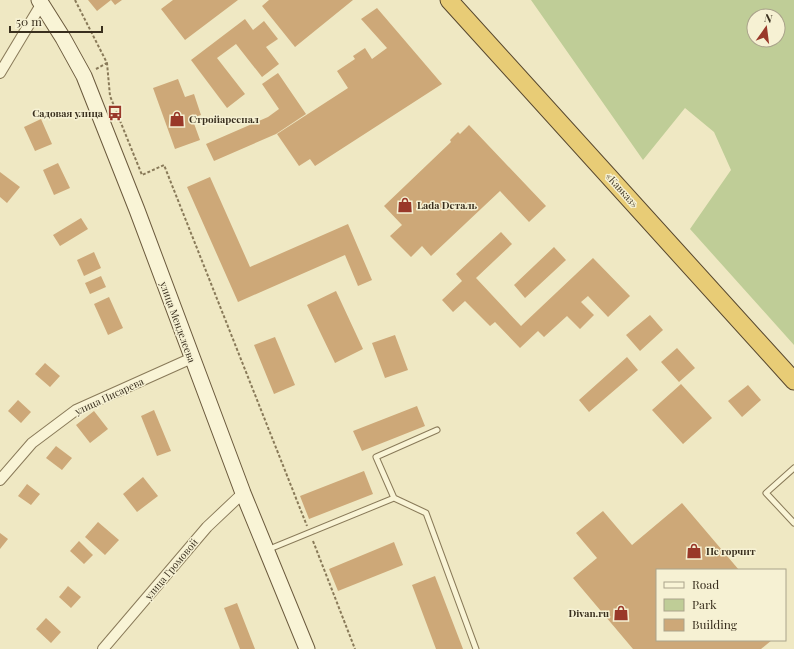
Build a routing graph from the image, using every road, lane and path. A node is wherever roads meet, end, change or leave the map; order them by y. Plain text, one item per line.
1 (75, 0) edge
2 (449, 0) edge
3 (40, 2) edge
4 (0, 73) edge
5 (192, 358) junction
6 (794, 381) edge
7 (437, 430) dead end
8 (794, 468) edge
9 (0, 480) edge
10 (243, 493) junction
11 (394, 498) junction
12 (794, 523) edge
13 (309, 532) junction
14 (266, 550) junction
15 (104, 649) edge
16 (307, 649) edge
17 (355, 649) edge
18 (476, 649) edge

1 - 13 path
2 - 6 highway, «Кавказ»
3 - 4 street
3 - 5 main road, улица Менделеева
5 - 9 street, улица Писарева
5 - 10 main road, улица Менделеева
7 - 11 lane
8 - 12 lane
10 - 14 main road, улица Менделеева
10 - 15 street, улица Громовой
11 - 13 lane
11 - 18 lane
13 - 14 lane
13 - 17 path
14 - 16 main road, улица Менделеева

